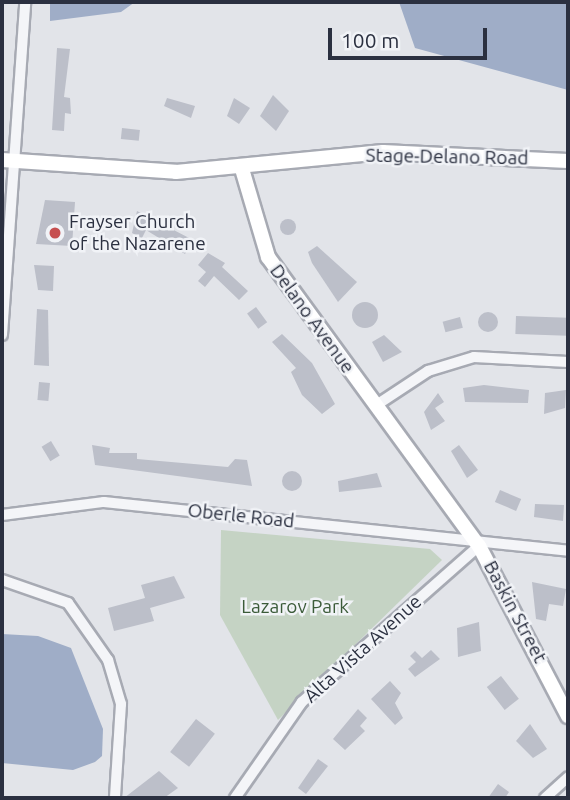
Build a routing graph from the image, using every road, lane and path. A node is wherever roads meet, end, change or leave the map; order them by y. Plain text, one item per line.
1 (26, 2) edge
2 (9, 161) edge
3 (568, 161) edge
4 (242, 169) junction
5 (2, 335) edge
6 (568, 362) edge
7 (375, 406) junction
8 (2, 515) edge
9 (479, 546) junction
10 (568, 551) edge
11 (2, 580) edge
12 (568, 716) edge
13 (568, 777) edge
14 (115, 798) edge
15 (235, 798) edge
16 (545, 798) edge

1 - 2 street
2 - 4 street
2 - 5 street
3 - 4 street, Stage-Delano Road
4 - 7 street, Delano Avenue
6 - 7 street
7 - 9 street, Delano Avenue
8 - 9 street, Oberle Road
9 - 10 street, Oberle Road
9 - 12 street, Baskin Street
9 - 15 street, Alta Vista Avenue
11 - 14 street
13 - 16 street

